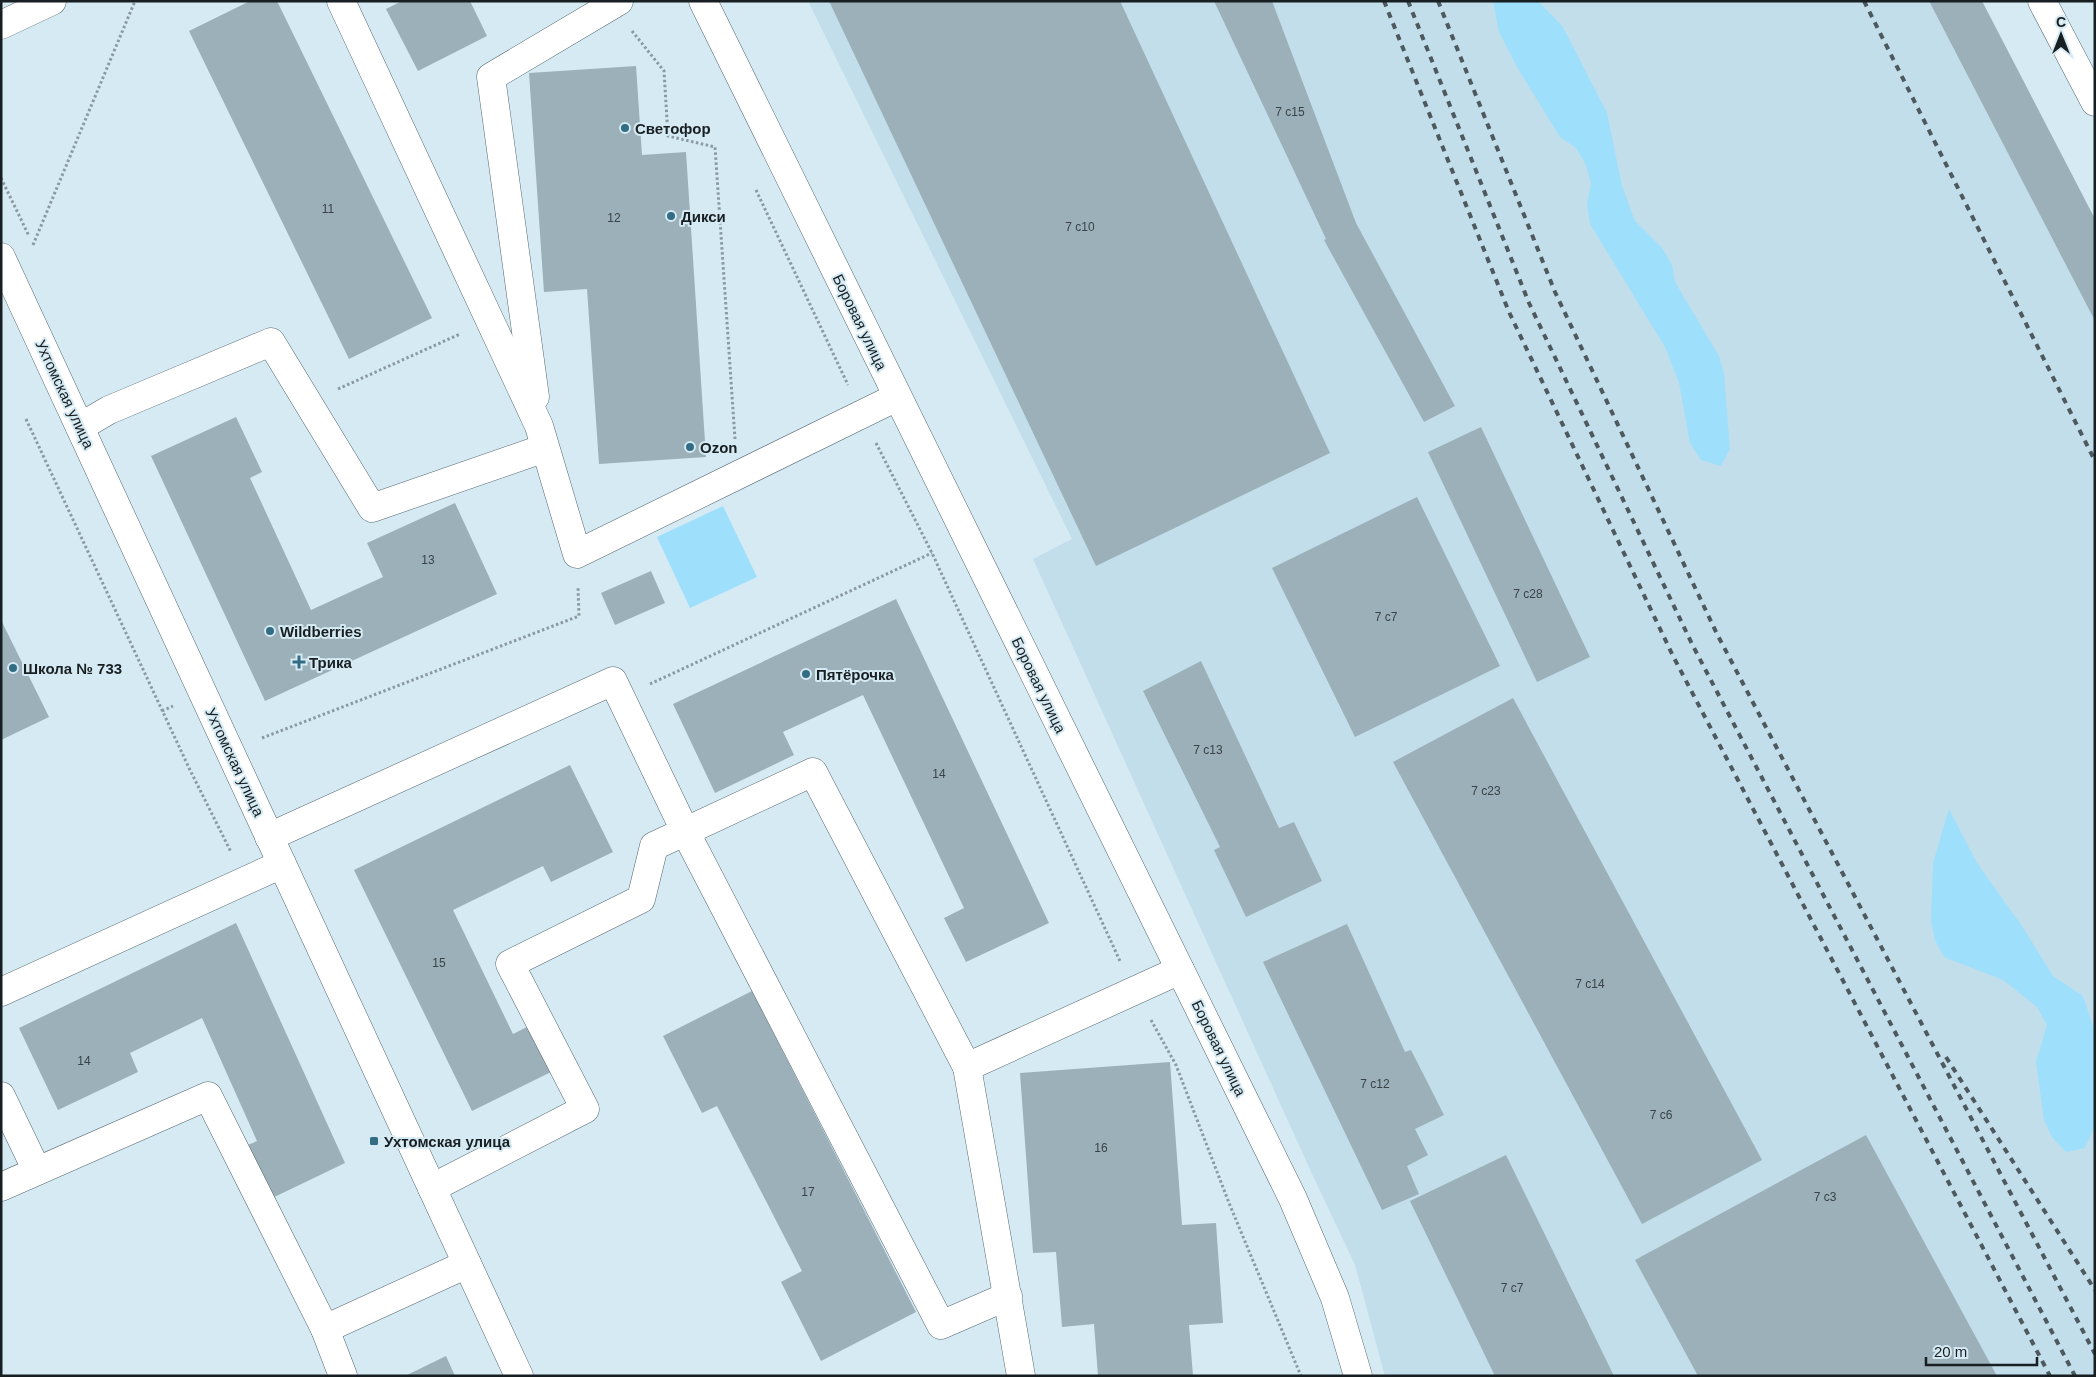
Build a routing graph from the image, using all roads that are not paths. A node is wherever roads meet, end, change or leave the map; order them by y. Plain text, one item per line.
1 (52, 1) edge
2 (341, 1) edge
3 (703, 1) edge
4 (2042, 1) edge
5 (615, 3) edge
6 (1, 25) edge
7 (2095, 102) edge
8 (1, 257) edge
9 (897, 396) junction
10 (80, 427) junction
11 (542, 437) junction
12 (685, 831) junction
13 (269, 837) junction
14 (282, 864) junction
15 (1180, 970) junction
16 (1, 992) edge
17 (967, 1066) junction
18 (1, 1096) edge
19 (37, 1171) junction
20 (1, 1187) edge
21 (432, 1188) junction
22 (467, 1264) junction
23 (1008, 1296) junction
24 (325, 1329) junction
25 (343, 1376) edge
26 (519, 1376) edge
27 (1021, 1376) edge
28 (1358, 1376) edge

1 - 6 street
2 - 11 street
3 - 9 street, Боровая улица
4 - 7 street
5 - 11 street
8 - 10 street, Ухтомская улица
9 - 11 street
9 - 15 street, Боровая улица
10 - 11 street
10 - 13 street, Ухтомская улица
12 - 13 street
12 - 17 street
12 - 21 street
12 - 23 street
13 - 14 street, Ухтомская улица
14 - 16 street
14 - 21 street, Ухтомская улица
15 - 17 street
15 - 28 street, Боровая улица
17 - 23 street
18 - 19 street
19 - 20 street
19 - 24 street
21 - 22 street, Ухтомская улица
22 - 24 street
22 - 26 street, Ухтомская улица
23 - 27 street
24 - 25 street

